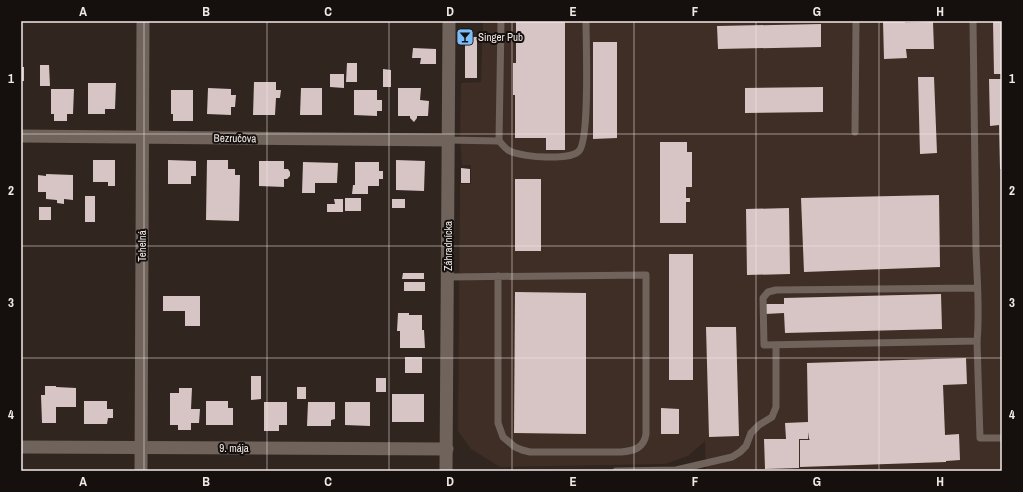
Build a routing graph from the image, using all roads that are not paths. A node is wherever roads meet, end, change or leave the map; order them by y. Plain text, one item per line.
1 (143, 21) edge
2 (449, 21) edge
3 (501, 21) edge
4 (586, 21) edge
5 (856, 21) edge
6 (973, 21) edge
7 (855, 132) dead end
8 (21, 136) edge
9 (143, 137) junction
10 (448, 140) junction
11 (499, 141) junction
12 (498, 276) junction
13 (448, 277) junction
14 (977, 288) junction
15 (977, 342) junction
16 (776, 345) junction
17 (1002, 438) edge
18 (21, 447) edge
19 (141, 447) junction
20 (446, 448) junction
21 (141, 471) edge
22 (446, 471) edge
23 (616, 471) edge

1 - 9 street, Tehelná
2 - 10 street, Záhradnícka
3 - 11 lane
4 - 11 lane
5 - 7 lane
6 - 14 lane
8 - 9 street, Bezručova
9 - 10 street, Bezručova
9 - 19 street, Tehelná
10 - 11 lane
10 - 13 street, Záhradnícka
12 - 12 lane
12 - 13 lane
13 - 20 street, Záhradnícka
14 - 15 lane
14 - 16 lane
15 - 16 lane
15 - 17 lane
16 - 23 lane
18 - 19 street, 9. mája
19 - 20 street, 9. mája
19 - 21 street, Tehelná
20 - 22 street, Záhradnícka

